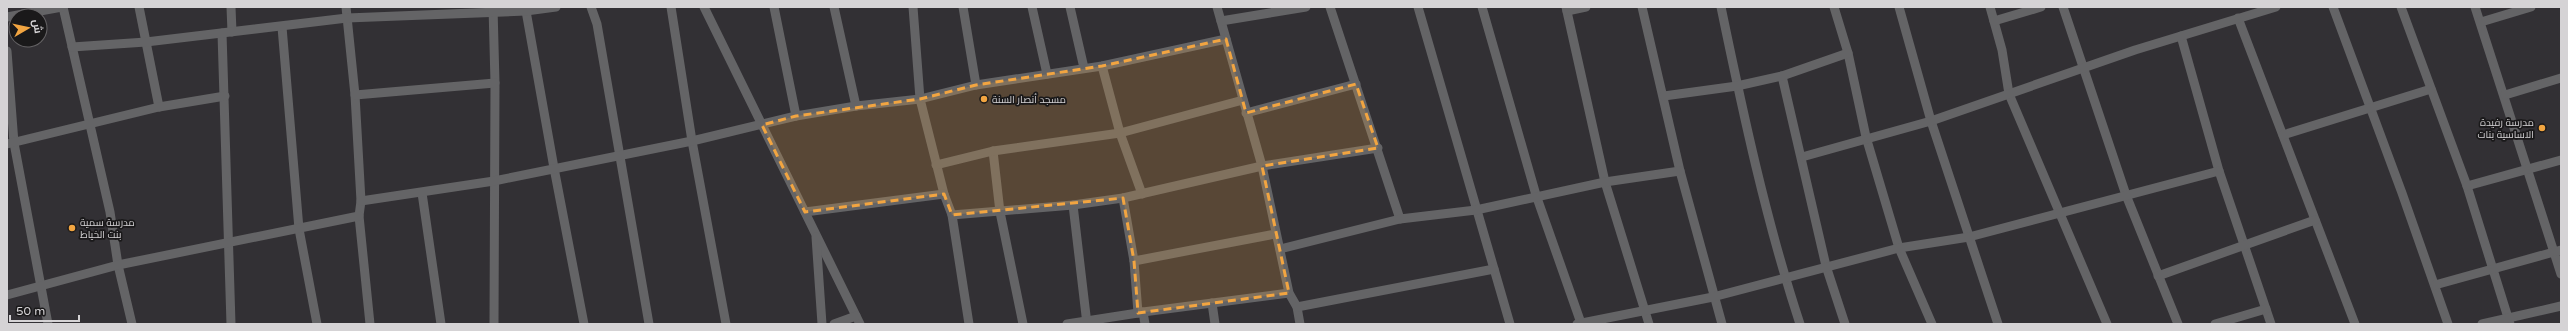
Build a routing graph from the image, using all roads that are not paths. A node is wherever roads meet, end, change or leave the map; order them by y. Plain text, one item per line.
1 (62, 7) edge
2 (139, 7) edge
3 (230, 7) edge
4 (346, 7) edge
5 (556, 7) edge
6 (591, 7) edge
7 (671, 7) edge
8 (704, 7) edge
9 (774, 7) edge
10 (834, 7) edge
11 (913, 7) edge
12 (963, 7) edge
13 (1032, 7) edge
14 (1070, 7) edge
15 (1217, 7) edge
16 (1306, 7) edge
17 (1330, 7) edge
18 (1418, 7) edge
19 (1482, 7) edge
20 (1586, 7) edge
21 (1642, 7) edge
22 (1721, 7) edge
23 (1834, 7) edge
24 (1899, 7) edge
25 (1990, 7) edge
26 (2041, 7) edge
27 (2062, 7) edge
28 (2276, 7) edge
29 (2333, 7) edge
30 (2401, 7) edge
31 (2475, 7) edge
32 (2531, 7) edge
33 (1294, 9) edge
34 (1567, 9) edge
35 (429, 10) edge
36 (493, 10) edge
37 (2258, 10) edge
38 (526, 11) junction
39 (7, 17) edge
40 (347, 18) junction
41 (2238, 18) junction
42 (1221, 21) junction
43 (1994, 21) junction
44 (2481, 22) junction
45 (282, 27) junction
46 (232, 32) junction
47 (222, 34) junction
48 (2181, 36) junction
49 (1226, 39) junction
50 (146, 42) junction
51 (72, 47) junction
52 (7, 51) edge
53 (1848, 53) junction
54 (1102, 66) junction
55 (2084, 67) junction
56 (8, 68) edge
57 (1084, 68) junction
58 (1046, 74) junction
59 (1782, 76) junction
60 (2561, 78) edge
61 (495, 83) junction
62 (1356, 84) junction
63 (976, 85) junction
64 (1737, 86) junction
65 (2431, 89) junction
66 (2009, 94) junction
67 (355, 95) junction
68 (2505, 95) junction
69 (225, 96) junction
70 (1664, 96) junction
71 (920, 99) junction
72 (1243, 100) junction
73 (856, 106) junction
74 (159, 107) junction
75 (2371, 108) junction
76 (1246, 113) junction
77 (796, 116) junction
78 (1931, 121) junction
79 (88, 125) junction
80 (762, 125) junction
81 (1120, 133) junction
82 (2283, 135) junction
83 (1866, 137) junction
84 (692, 142) junction
85 (11, 144) edge
86 (1378, 148) junction
87 (993, 151) junction
88 (620, 156) junction
89 (1802, 157) junction
90 (2561, 160) edge
91 (936, 165) junction
92 (1262, 166) junction
93 (554, 168) junction
94 (2529, 170) junction
95 (1680, 171) junction
96 (2219, 172) junction
97 (494, 181) junction
98 (1605, 182) junction
99 (2467, 186) junction
100 (422, 194) junction
101 (944, 194) junction
102 (1142, 194) junction
103 (2126, 195) junction
104 (1536, 196) junction
105 (1123, 198) junction
106 (361, 201) junction
107 (1073, 205) junction
108 (1476, 210) junction
109 (806, 212) junction
110 (1000, 212) junction
111 (952, 214) junction
112 (2059, 214) junction
113 (359, 216) junction
114 (1400, 219) junction
115 (2315, 220) junction
116 (299, 229) junction
117 (815, 231) junction
118 (1275, 234) junction
119 (1969, 236) junction
120 (227, 244) junction
121 (2245, 246) junction
122 (1899, 248) junction
123 (1280, 249) junction
124 (2558, 251) edge
125 (1134, 261) junction
126 (118, 265) junction
127 (1826, 266) junction
128 (1494, 269) junction
129 (2493, 270) junction
130 (2561, 274) edge
131 (2158, 276) junction
132 (1785, 278) junction
133 (2435, 285) junction
134 (39, 287) junction
135 (1289, 293) junction
136 (7, 295) edge
137 (1713, 297) junction
138 (1212, 303) junction
139 (2561, 306) edge
140 (1297, 307) junction
141 (1643, 309) junction
142 (2266, 309) junction
143 (1141, 312) junction
144 (858, 320) edge
145 (2509, 321) edge
146 (1087, 322) edge
147 (48, 324) edge
148 (132, 324) edge
149 (231, 324) edge
150 (317, 324) edge
151 (370, 324) edge
152 (441, 324) edge
153 (494, 324) edge
154 (584, 324) edge
155 (649, 324) edge
156 (726, 324) edge
157 (822, 324) edge
158 (834, 324) edge
159 (970, 324) edge
160 (1023, 324) edge
161 (1067, 324) edge
162 (1145, 324) edge
163 (1215, 324) edge
164 (1300, 324) edge
165 (1510, 324) edge
166 (1579, 324) edge
167 (1649, 324) edge
168 (1722, 324) edge
169 (1800, 324) edge
170 (1845, 324) edge
171 (1932, 324) edge
172 (1998, 324) edge
173 (2107, 324) edge
174 (2178, 324) edge
175 (2215, 324) edge
176 (2271, 324) edge
177 (2355, 324) edge
178 (2448, 324) edge
179 (2482, 324) edge

1 - 39 street
1 - 51 street
2 - 50 street
3 - 46 street
4 - 40 street
5 - 38 street
6 - 88 street
7 - 84 street
8 - 80 street
9 - 77 street
10 - 73 street
11 - 71 street
12 - 63 street
13 - 58 street
14 - 57 street
15 - 42 street
16 - 33 street
17 - 62 street
18 - 108 street
19 - 104 street
20 - 34 street
21 - 70 street
22 - 64 street
23 - 53 street
24 - 78 street
25 - 43 street
26 - 43 street
27 - 55 street
28 - 37 street
29 - 75 street
30 - 65 street
31 - 44 street
32 - 44 street
33 - 42 street
34 - 98 street
35 - 36 street
35 - 40 street
36 - 38 street
36 - 61 street
37 - 41 street
38 - 93 street
40 - 45 street
40 - 67 street
41 - 48 street
41 - 82 street
42 - 49 street
43 - 66 street
44 - 68 street
45 - 46 street
45 - 116 street
46 - 47 street
47 - 50 street
47 - 69 street
48 - 55 street
48 - 96 street
49 - 54 street
49 - 72 street
50 - 51 street
50 - 74 street
51 - 79 street
52 - 56 street
53 - 59 street
53 - 83 street
54 - 57 street
54 - 81 street
55 - 66 street
55 - 103 street
56 - 85 street
57 - 58 street
58 - 63 street
59 - 64 street
59 - 89 street
60 - 68 street
61 - 67 street
61 - 97 street
62 - 76 street
62 - 86 street
63 - 71 street
64 - 70 street
64 - 132 street
65 - 75 street
65 - 99 street
66 - 78 street
66 - 112 street
67 - 106 street
68 - 94 street
69 - 74 street
69 - 120 street
70 - 95 street
71 - 73 street
71 - 91 street
72 - 76 street
72 - 81 street
73 - 77 street
74 - 79 street
75 - 82 street
75 - 133 street
76 - 92 street
77 - 80 street
78 - 83 street
78 - 119 street
79 - 85 street
79 - 126 street
80 - 84 street
80 - 109 street
81 - 87 street
81 - 102 street
82 - 115 street
83 - 89 street
83 - 122 street
84 - 88 street
84 - 156 street
85 - 134 street
86 - 92 street
86 - 114 street
87 - 91 street
87 - 110 street
88 - 93 street
88 - 155 street
89 - 127 street
90 - 94 street
91 - 101 street
92 - 102 street
92 - 118 street
93 - 97 street
93 - 154 street
94 - 99 street
94 - 124 street
95 - 98 street
95 - 137 street
96 - 103 street
96 - 121 street
97 - 100 street
97 - 153 street
98 - 104 street
98 - 141 street
99 - 129 street
100 - 106 street
100 - 152 street
101 - 109 street
101 - 111 street
102 - 105 street
103 - 112 street
103 - 131 street
104 - 108 street
104 - 166 street
105 - 107 street
105 - 125 street
106 - 113 street
107 - 110 street
107 - 146 street
108 - 114 street
108 - 128 street
109 - 117 street
110 - 111 street
110 - 160 street
111 - 159 street
112 - 119 street
112 - 173 street
113 - 116 street
113 - 151 street
114 - 123 street
115 - 121 street
115 - 177 street
116 - 120 street
116 - 150 street
117 - 144 street
117 - 157 street
118 - 123 street
118 - 125 street
119 - 122 street
119 - 172 street
120 - 126 street
120 - 149 street
121 - 131 street
121 - 142 street
122 - 127 street
122 - 171 street
123 - 135 street
124 - 129 street
124 - 130 street
125 - 143 street
126 - 134 street
126 - 148 street
127 - 132 street
127 - 170 street
128 - 140 street
128 - 165 street
129 - 133 street
129 - 145 street
131 - 174 street
132 - 137 street
132 - 169 street
133 - 178 street
134 - 136 street
134 - 147 street
135 - 138 street
135 - 140 street
137 - 141 street
137 - 168 street
138 - 143 street
138 - 163 street
139 - 145 street
140 - 164 street
141 - 166 street
141 - 167 street
142 - 175 street
142 - 176 street
143 - 146 street
143 - 162 street
144 - 158 street
145 - 179 street
146 - 161 street

